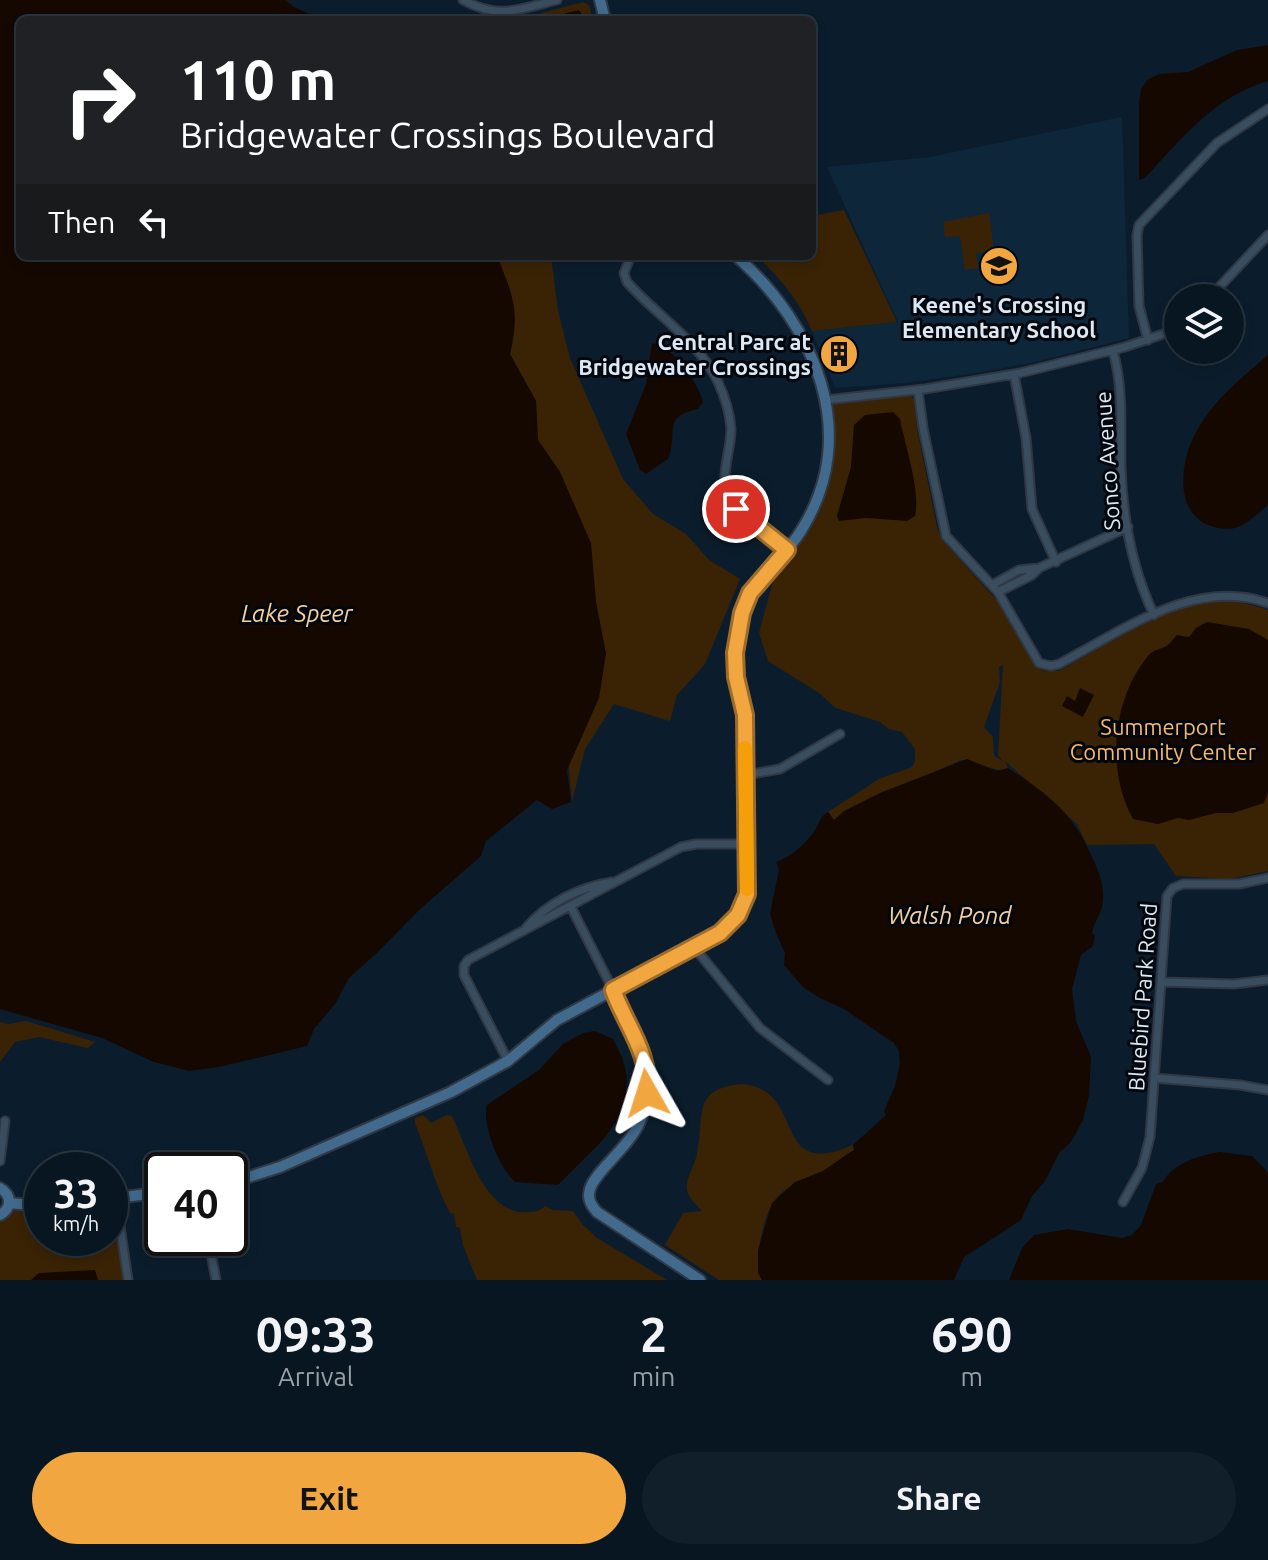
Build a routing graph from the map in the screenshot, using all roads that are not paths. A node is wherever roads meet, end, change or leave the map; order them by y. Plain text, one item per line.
1 (463, 0) edge
2 (557, 0) edge
3 (1268, 109) edge
4 (1268, 235) edge
5 (629, 260) edge
6 (740, 260) edge
7 (1222, 284) edge
8 (1164, 334) edge
9 (1148, 340) junction
10 (1113, 351) junction
11 (1014, 374) junction
12 (918, 390) junction
13 (826, 400) junction
14 (1128, 527) junction
15 (787, 550) junction
16 (1056, 562) junction
17 (1039, 568) junction
18 (992, 585) junction
19 (998, 592) junction
20 (1268, 603) edge
21 (1154, 615) junction
22 (840, 734) dead end
23 (746, 775) junction
24 (747, 844) junction
25 (1268, 878) edge
26 (615, 882) junction
27 (571, 907) junction
28 (524, 929) junction
29 (694, 947) junction
30 (1268, 980) edge
31 (1162, 982) junction
32 (613, 990) junction
33 (508, 1061) junction
34 (1154, 1078) junction
35 (828, 1080) dead end
36 (1268, 1090) edge
37 (5, 1121) dead end
38 (0, 1161) edge
39 (248, 1177) edge
40 (0, 1188) edge
41 (1123, 1202) dead end
42 (9, 1203) junction
43 (24, 1204) edge
44 (0, 1215) edge
45 (124, 1256) edge
46 (211, 1256) edge
47 (128, 1280) edge
48 (216, 1280) edge
49 (700, 1280) edge

1 - 2 street
3 - 9 street
4 - 7 street
5 - 15 street
6 - 13 street
8 - 9 street
9 - 10 street
10 - 11 street
10 - 14 street, Sonco Avenue
11 - 12 street
11 - 16 street
12 - 13 street
12 - 18 street
13 - 15 street
14 - 16 street
14 - 21 street, Sonco Avenue
15 - 23 street
16 - 17 street
17 - 18 street
17 - 19 street
18 - 19 street
19 - 21 street
20 - 21 street
22 - 23 street
23 - 24 street
24 - 26 street
24 - 29 street
25 - 31 street, Bluebird Park Road
26 - 27 street
26 - 28 street
27 - 28 street
27 - 32 street
28 - 33 street
29 - 32 street
29 - 35 street
30 - 31 street
31 - 34 street, Bluebird Park Road
32 - 33 street
32 - 49 street
33 - 39 street
34 - 36 street
34 - 41 street, Bluebird Park Road
37 - 38 street
40 - 42 street
42 - 43 street
42 - 44 street
45 - 47 street
46 - 48 street

